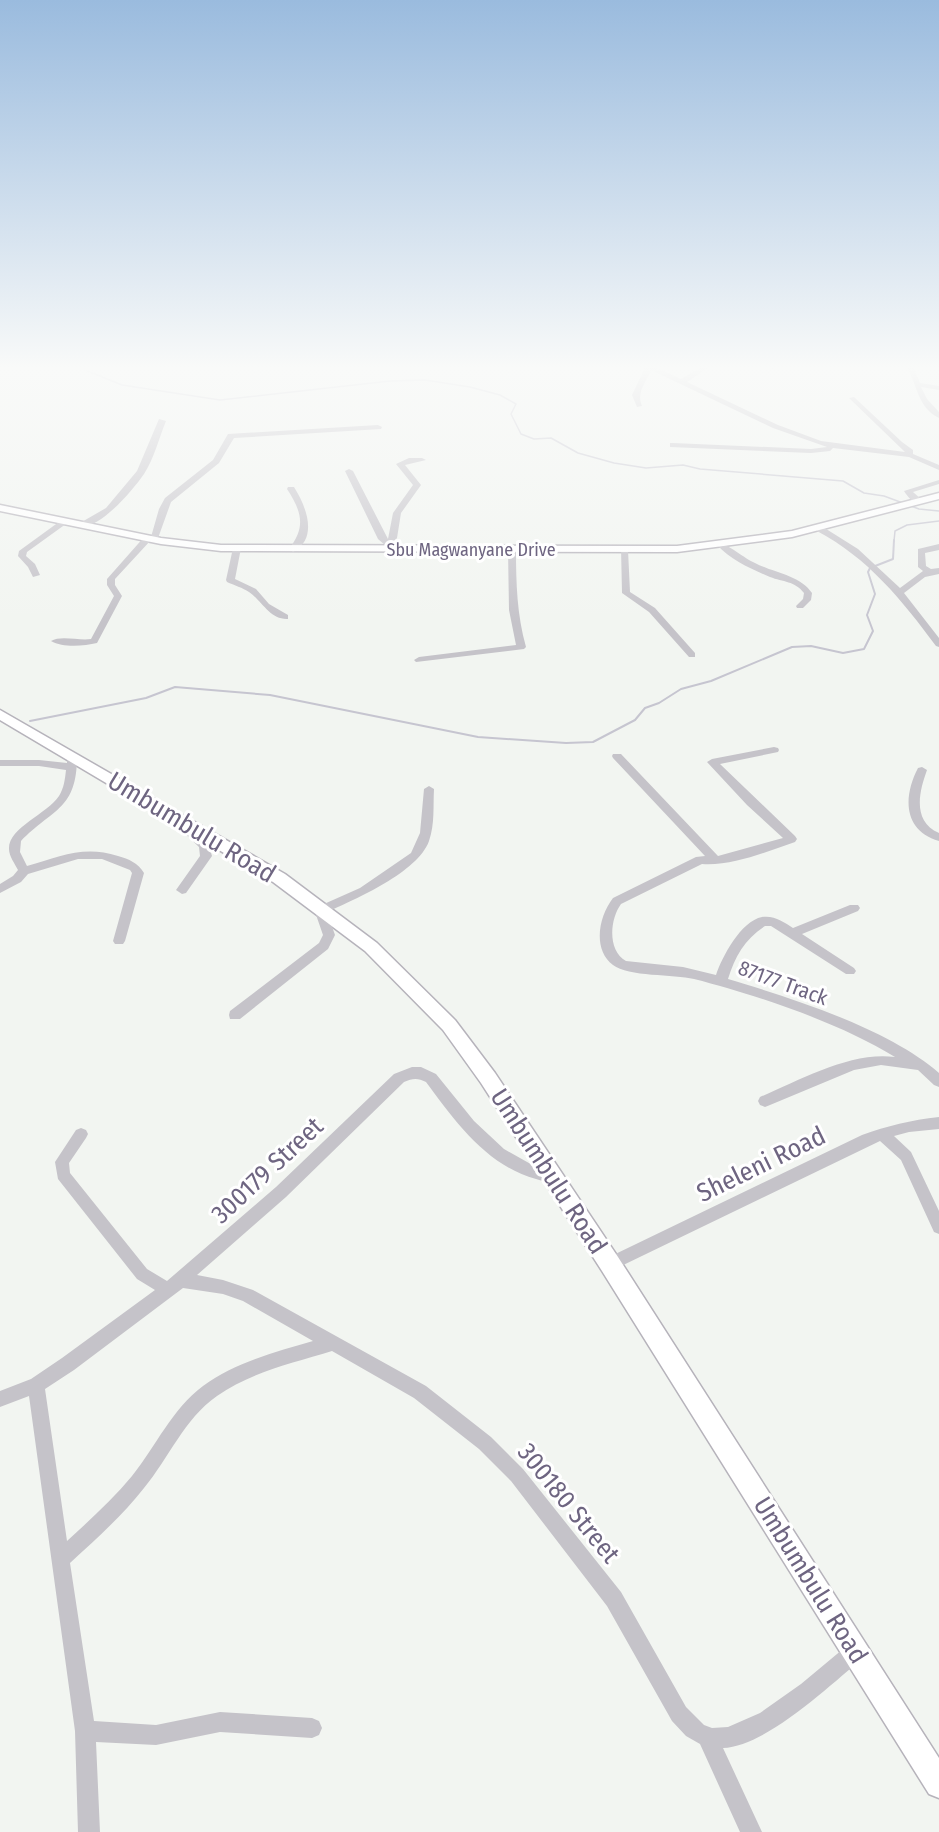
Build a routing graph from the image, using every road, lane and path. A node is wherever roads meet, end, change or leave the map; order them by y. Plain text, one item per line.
1 (149, 451) edge
2 (221, 451) edge
3 (895, 451) edge
4 (909, 451) edge
5 (915, 456) junction
6 (422, 460) dead end
7 (939, 468) edge
8 (349, 471) dead end
9 (939, 482) edge
10 (291, 489) dead end
11 (939, 495) edge
12 (916, 501) junction
13 (0, 507) edge
14 (66, 521) junction
15 (83, 525) junction
16 (820, 529) junction
17 (151, 538) junction
18 (721, 545) junction
19 (389, 547) junction
20 (939, 547) edge
21 (237, 548) junction
22 (293, 549) junction
23 (512, 550) junction
24 (624, 550) junction
25 (928, 571) junction
26 (939, 571) edge
27 (36, 574) dead end
28 (899, 593) junction
29 (800, 606) dead end
30 (285, 617) dead end
31 (56, 641) dead end
32 (939, 644) edge
33 (692, 655) dead end
34 (419, 660) dead end
35 (0, 714) edge
36 (774, 750) dead end
37 (617, 756) dead end
38 (72, 761) junction
39 (0, 763) edge
40 (922, 770) dead end
41 (429, 789) dead end
42 (177, 816) junction
43 (939, 837) edge
44 (716, 861) junction
45 (24, 871) junction
46 (0, 889) edge
47 (182, 890) dead end
48 (321, 907) junction
49 (854, 908) dead end
50 (792, 933) junction
51 (119, 941) dead end
52 (850, 971) dead end
53 (721, 981) junction
54 (234, 1015) dead end
55 (924, 1066) junction
56 (937, 1078) edge
57 (765, 1101) dead end
58 (939, 1123) edge
59 (881, 1133) junction
60 (81, 1134) dead end
61 (553, 1177) junction
62 (939, 1227) edge
63 (610, 1264) junction
64 (175, 1285) junction
65 (333, 1343) junction
66 (36, 1385) junction
67 (0, 1399) edge
68 (61, 1559) junction
69 (856, 1651) junction
70 (312, 1728) dead end
71 (85, 1731) junction
72 (707, 1736) junction
73 (939, 1784) edge
74 (88, 1832) edge
75 (751, 1832) edge

1 - 15 street
2 - 17 street
3 - 5 street
4 - 5 street
5 - 7 street
6 - 19 street
8 - 19 street
9 - 12 street
10 - 22 street
11 - 12 main road, Sbu Magwanyane Drive
12 - 16 main road, Sbu Magwanyane Drive
13 - 14 main road, Sbu Magwanyane Drive
14 - 15 main road, Sbu Magwanyane Drive
14 - 27 street
15 - 17 main road, Sbu Magwanyane Drive
16 - 18 main road, Sbu Magwanyane Drive
16 - 28 street
17 - 21 main road, Sbu Magwanyane Drive
17 - 31 street
18 - 24 main road, Sbu Magwanyane Drive
18 - 29 street
19 - 22 main road, Sbu Magwanyane Drive
19 - 23 main road, Sbu Magwanyane Drive
20 - 25 street
21 - 22 main road, Sbu Magwanyane Drive
21 - 30 street
23 - 24 main road, Sbu Magwanyane Drive
23 - 34 street
24 - 33 street
25 - 26 street
25 - 28 street
28 - 32 street
35 - 38 main road, Umbumbulu Road
36 - 44 street
37 - 44 street
38 - 39 street
38 - 42 main road, Umbumbulu Road
38 - 45 street
40 - 43 street
41 - 48 street
42 - 47 street
42 - 48 main road, Umbumbulu Road
44 - 53 street, 87177 Track
45 - 46 street
45 - 51 street
48 - 54 street
48 - 61 main road, Umbumbulu Road
49 - 50 street
50 - 52 street
50 - 53 street
53 - 55 street, 87177 Track
55 - 56 street, 87177 Track
55 - 57 street
58 - 59 street, Sheleni Road
59 - 62 street
59 - 63 street, Sheleni Road
60 - 64 street
61 - 63 main road, Umbumbulu Road
61 - 64 street, 300179 Street
63 - 69 main road, Umbumbulu Road
64 - 65 street, 300180 Street
64 - 66 street, 300179 Street
65 - 68 street
65 - 72 street, 300180 Street
66 - 67 street, 300179 Street
66 - 68 street
68 - 71 street
69 - 72 street
69 - 73 main road, Umbumbulu Road
70 - 71 street
71 - 74 street
72 - 75 street

